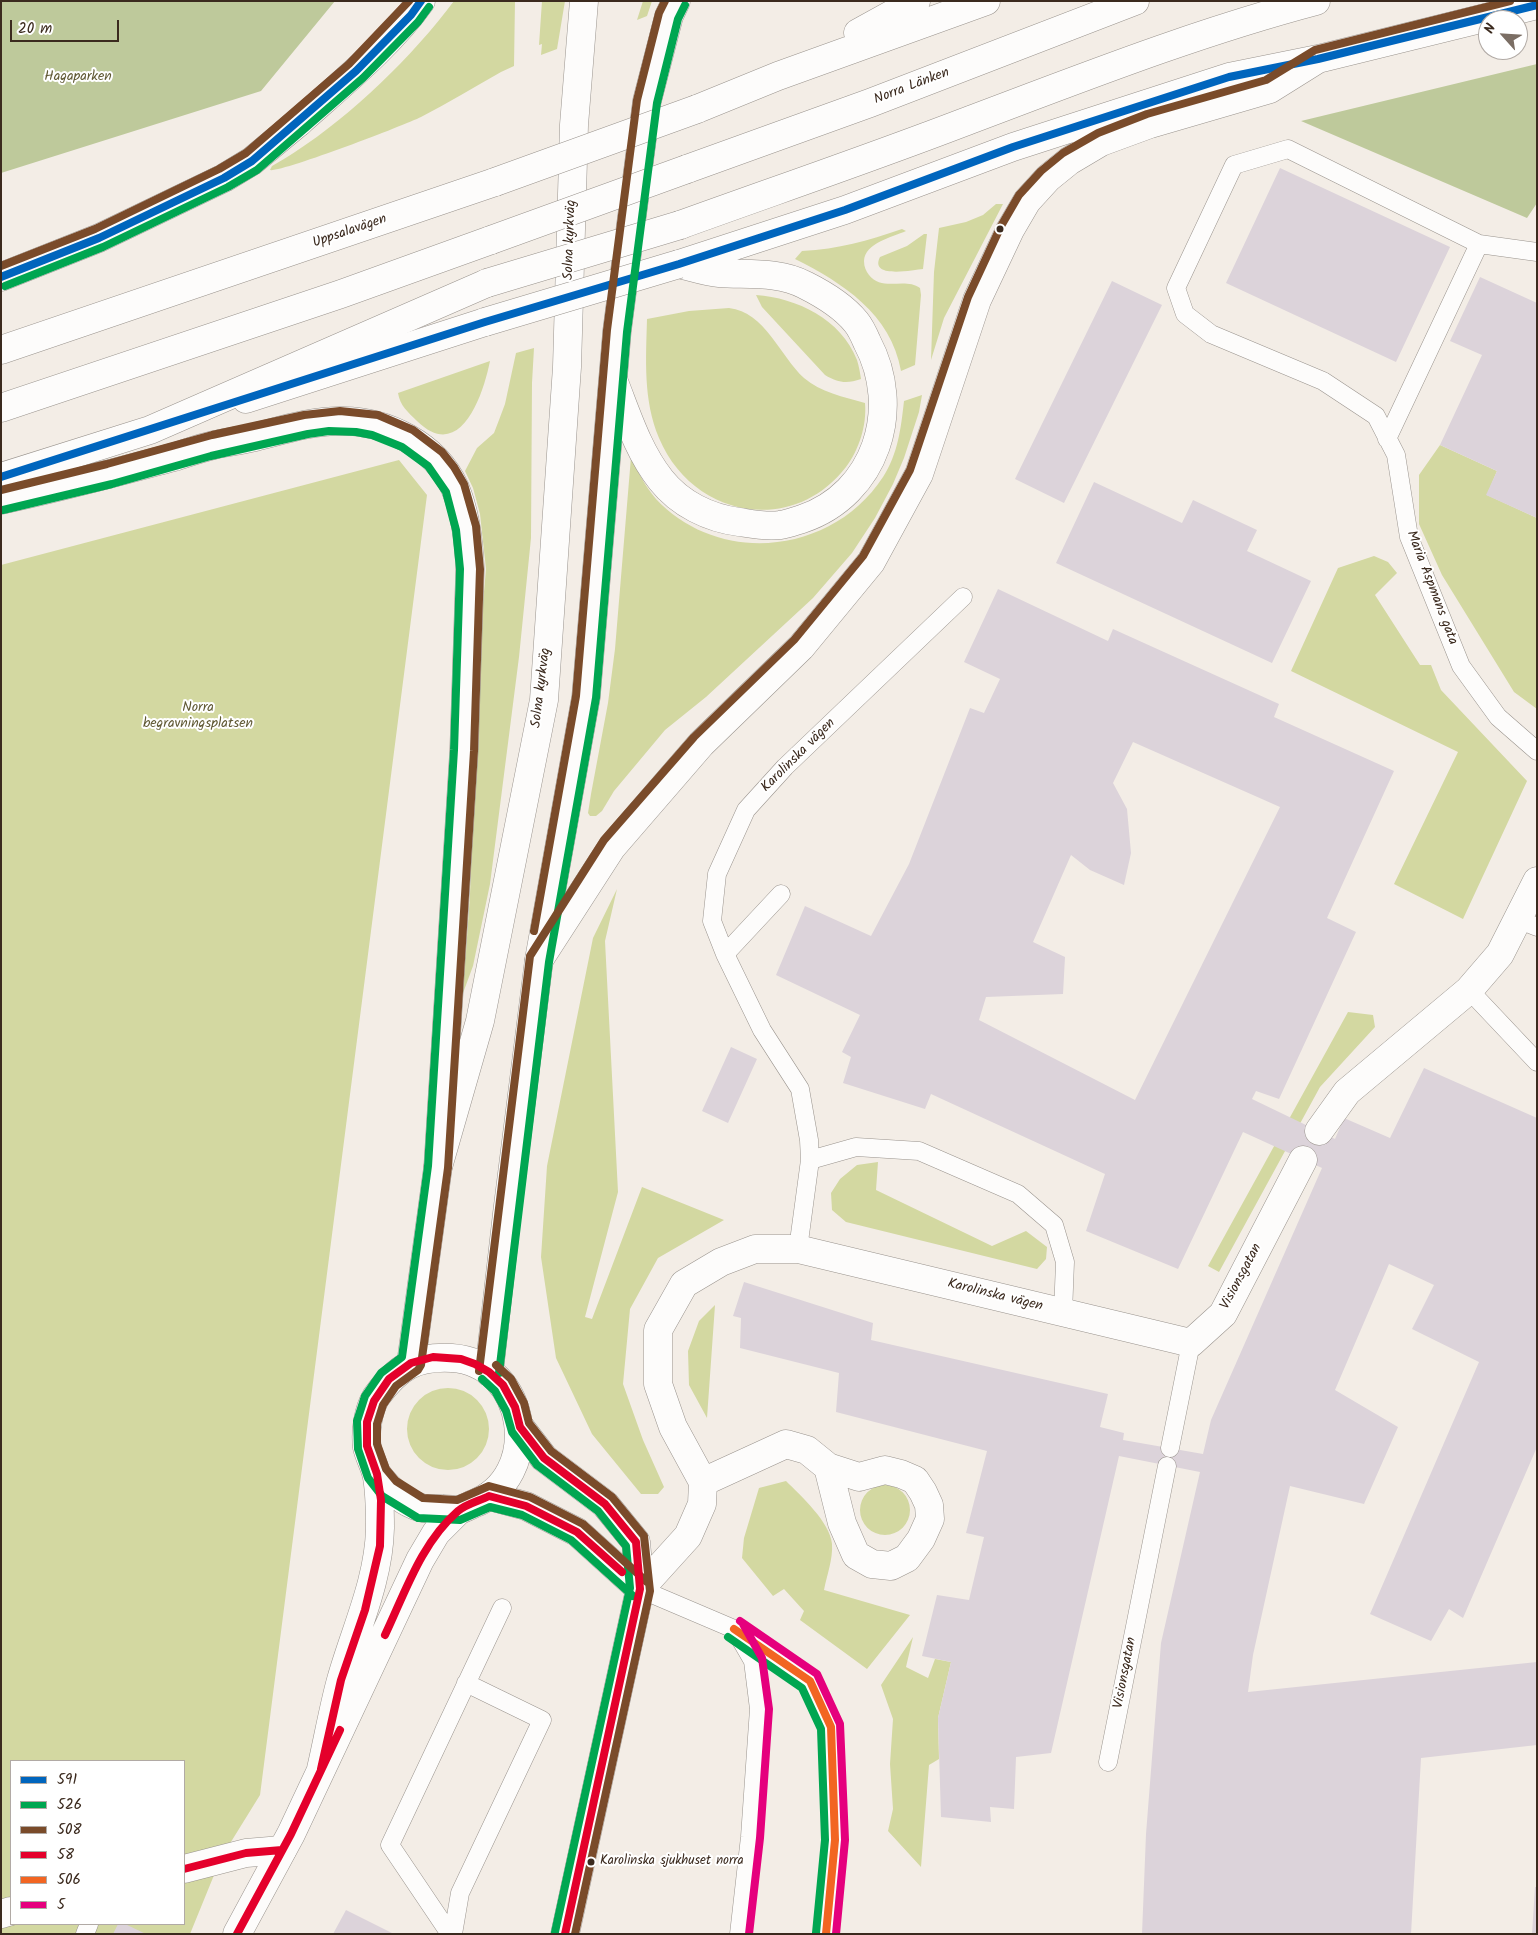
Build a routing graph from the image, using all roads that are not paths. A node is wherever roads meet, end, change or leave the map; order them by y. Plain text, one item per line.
1 (421, 1) edge
2 (584, 1) edge
3 (676, 1) edge
4 (916, 1) edge
5 (986, 1) edge
6 (1135, 1) edge
7 (1316, 1) edge
8 (1537, 5) edge
9 (1318, 59) junction
10 (778, 76) junction
11 (1479, 244) junction
12 (1537, 252) edge
13 (678, 264) junction
14 (1, 278) edge
15 (1, 350) edge
16 (614, 382) junction
17 (1, 408) edge
18 (150, 430) junction
19 (1387, 438) junction
20 (1, 477) edge
21 (1, 500) edge
22 (963, 597) dead end
23 (1537, 751) edge
24 (1537, 881) edge
25 (781, 894) dead end
26 (1527, 923) edge
27 (725, 954) junction
28 (539, 960) junction
29 (1469, 990) junction
30 (1537, 1062) edge
31 (1319, 1131) dead end
32 (810, 1160) junction
33 (1303, 1160) dead end
34 (438, 1167) junction
35 (798, 1249) junction
36 (1063, 1313) junction
37 (1192, 1343) junction
38 (411, 1364) junction
39 (489, 1372) junction
40 (520, 1426) junction
41 (1170, 1448) dead end
42 (1167, 1466) dead end
43 (828, 1467) dead end
44 (376, 1474) junction
45 (703, 1482) junction
46 (489, 1496) junction
47 (459, 1510) junction
48 (640, 1589) junction
49 (502, 1608) dead end
50 (734, 1629) junction
51 (466, 1683) junction
52 (1108, 1762) dead end
53 (321, 1769) junction
54 (282, 1850) junction
55 (185, 1869) edge
56 (237, 1934) edge
57 (452, 1934) edge
58 (565, 1934) edge
59 (739, 1934) edge
60 (826, 1934) edge

1 - 14 main road
2 - 34 main road, Solna kyrkväg
3 - 16 main road
4 - 10 main road
5 - 10 main road
6 - 17 main road, Norra Länken, bridge
7 - 18 main road, bridge
8 - 9 main road
9 - 13 main road
9 - 28 main road
10 - 15 main road, Uppsalavägen, bridge
11 - 12 lane, Maria Aspmans gata
11 - 19 lane
11 - 19 lane, Maria Aspmans gata
13 - 16 main road
13 - 18 main road, bridge
16 - 28 main road
18 - 20 main road
19 - 23 lane, Maria Aspmans gata
21 - 34 main road
22 - 27 lane, Karolinska vägen
24 - 26 main road
25 - 27 lane
26 - 29 main road
27 - 32 lane, Karolinska vägen
28 - 39 main road
29 - 30 lane
29 - 31 main road
32 - 35 lane, Karolinska vägen
32 - 36 lane
33 - 37 main road, Visionsgatan
34 - 38 main road, Solna kyrkväg
35 - 36 main road, Karolinska vägen
35 - 45 main road, Karolinska vägen
36 - 37 main road, Karolinska vägen
37 - 41 lane
38 - 39 main road
38 - 44 main road
39 - 40 main road
40 - 46 main road
40 - 48 main road
42 - 52 lane, Visionsgatan
43 - 45 main road
44 - 47 main road
44 - 53 main road
45 - 48 main road
46 - 47 main road
46 - 48 main road
47 - 53 main road
48 - 50 lane
48 - 58 main road
49 - 51 lane
50 - 59 lane
50 - 60 lane
51 - 57 lane
51 - 57 lane
53 - 54 main road
54 - 55 main road
54 - 56 main road

